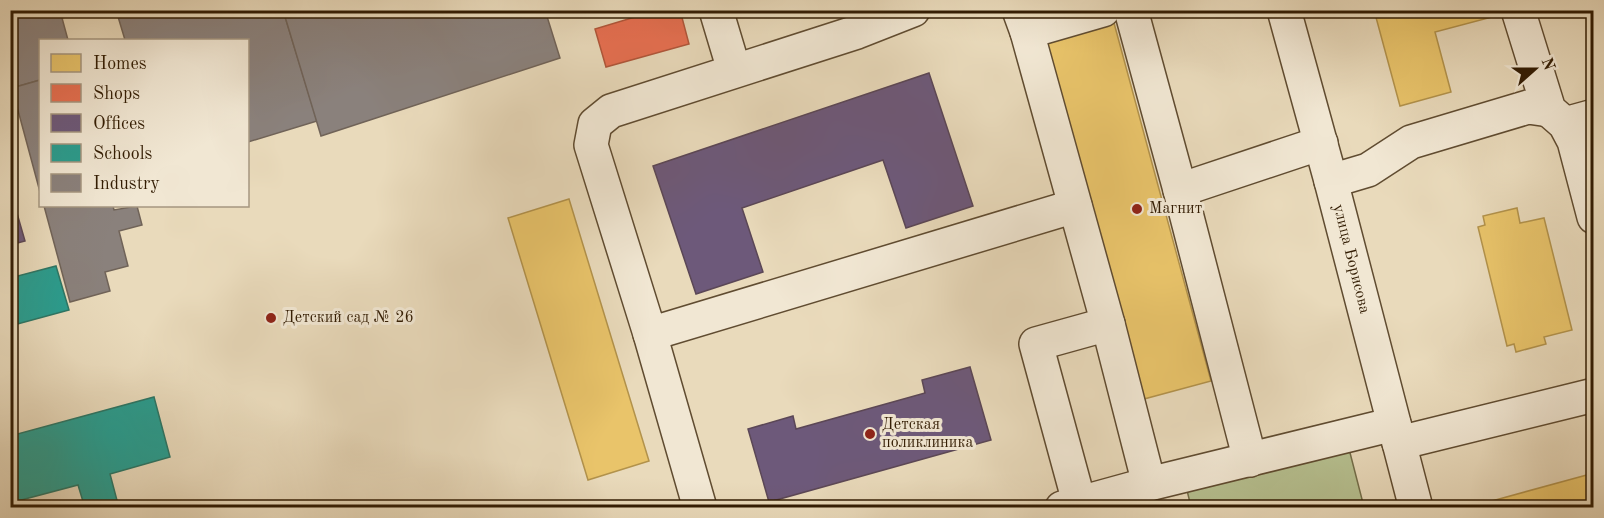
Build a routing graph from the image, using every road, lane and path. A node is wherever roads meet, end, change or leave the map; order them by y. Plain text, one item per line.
1 (716, 10) edge
2 (913, 10) edge
3 (1103, 10) edge
4 (1131, 10) edge
5 (1284, 10) edge
6 (1518, 10) edge
7 (848, 21) edge
8 (1023, 21) edge
9 (734, 70) junction
10 (1569, 117) edge
11 (1321, 143) junction
12 (1331, 181) junction
13 (1180, 190) junction
14 (1075, 206) junction
15 (1593, 217) edge
16 (1108, 324) junction
17 (650, 333) junction
18 (1593, 395) edge
19 (1397, 434) junction
20 (1250, 460) junction
21 (1149, 484) junction
22 (1071, 505) edge
23 (700, 507) edge
24 (1416, 507) edge

1 - 9 street
2 - 7 street
3 - 8 street
4 - 13 street
5 - 11 street, улица Борисова
6 - 10 street
7 - 9 street
8 - 14 street
9 - 17 street
10 - 12 street
10 - 15 street
11 - 12 street, улица Борисова
11 - 13 street
12 - 19 street, улица Борисова
13 - 20 street
14 - 16 street
14 - 17 street
16 - 21 street
16 - 22 street
17 - 23 street
18 - 19 street
19 - 20 street
19 - 24 street, улица Борисова
20 - 21 street
21 - 22 street

